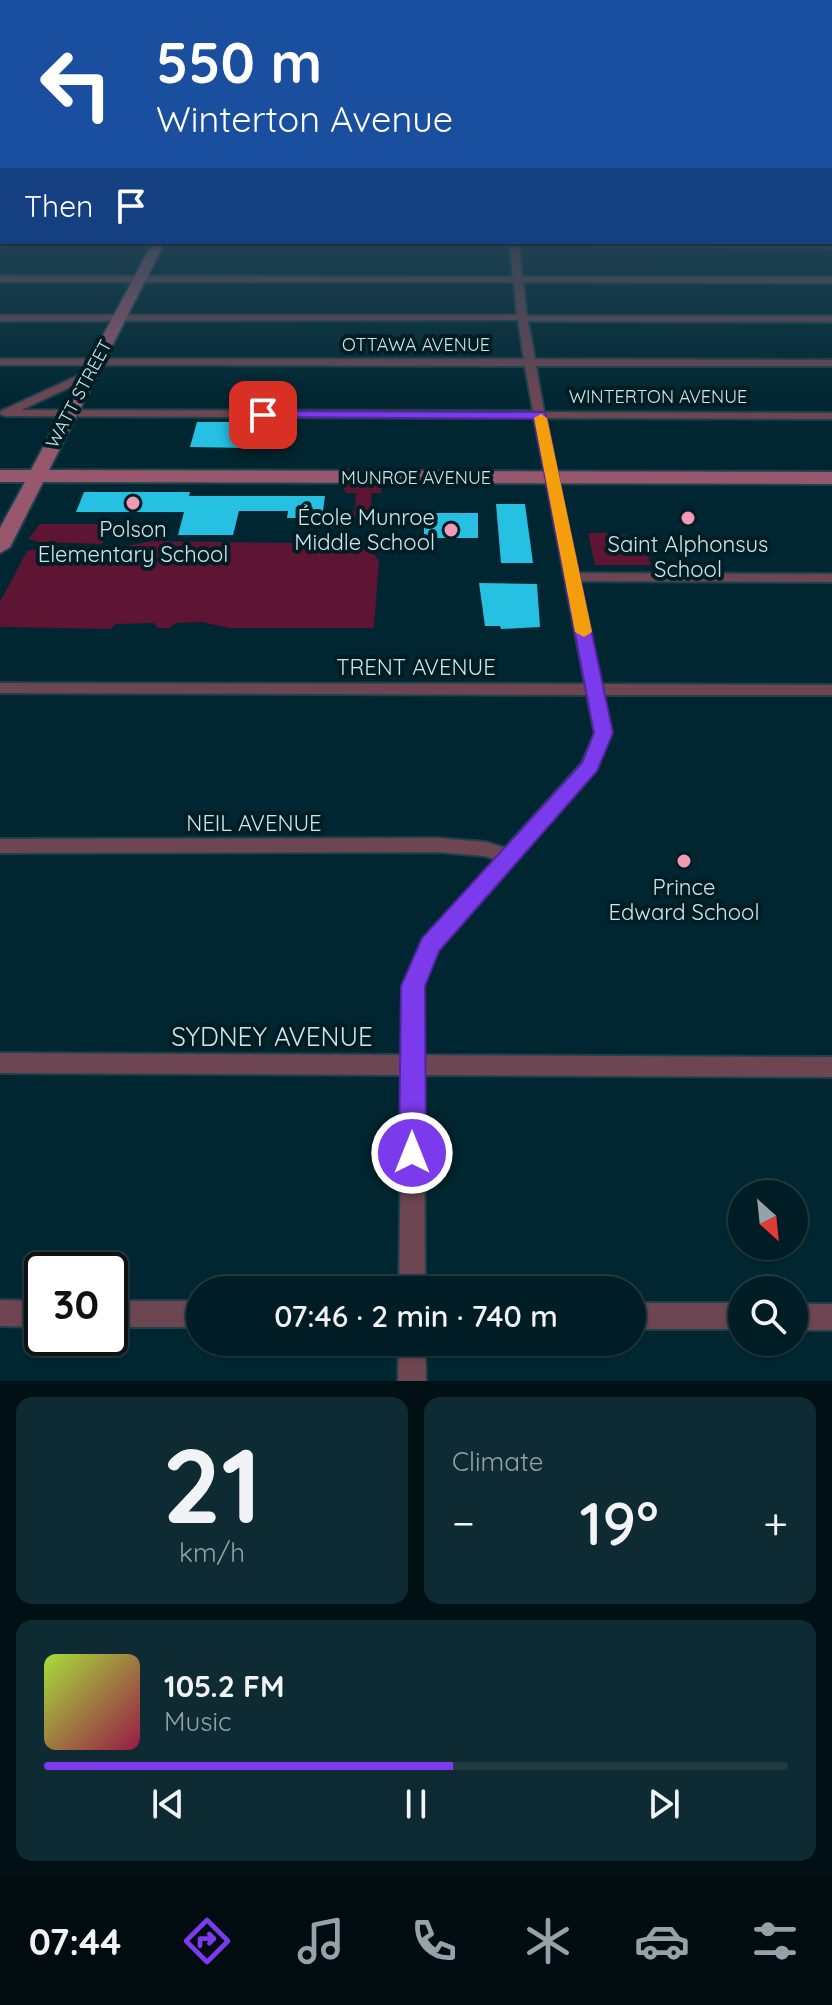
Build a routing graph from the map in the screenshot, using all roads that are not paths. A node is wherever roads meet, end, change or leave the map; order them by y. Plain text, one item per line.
1 (143, 273) edge
2 (516, 273) edge
3 (0, 279) edge
4 (140, 279) junction
5 (516, 280) junction
6 (832, 280) edge
7 (0, 318) edge
8 (119, 318) junction
9 (523, 318) junction
10 (832, 319) edge
11 (0, 362) edge
12 (531, 363) junction
13 (832, 363) edge
14 (94, 365) junction
15 (2, 414) edge
16 (69, 414) junction
17 (540, 415) junction
18 (832, 416) edge
19 (0, 476) edge
20 (37, 476) junction
21 (550, 478) junction
22 (832, 478) edge
23 (0, 547) edge
24 (572, 577) junction
25 (832, 578) edge
26 (0, 688) edge
27 (595, 689) junction
28 (832, 690) edge
29 (0, 846) edge
30 (507, 856) junction
31 (0, 1063) edge
32 (413, 1065) junction
33 (832, 1067) edge
34 (412, 1276) edge
35 (0, 1313) edge
36 (24, 1314) edge
37 (128, 1314) edge
38 (186, 1314) edge
39 (646, 1316) edge
40 (728, 1316) edge
41 (808, 1317) edge
42 (832, 1317) edge
43 (412, 1356) edge
44 (412, 1381) edge

1 - 4 street, WATT STREET
2 - 5 street
3 - 4 street
4 - 5 street
4 - 8 street, WATT STREET
5 - 6 street
5 - 9 street
7 - 8 street
8 - 9 street
8 - 14 street, WATT STREET
9 - 10 street
9 - 12 street
11 - 14 street, OTTAWA AVENUE
12 - 13 street, OTTAWA AVENUE
12 - 14 street, OTTAWA AVENUE
12 - 17 street
14 - 15 street
14 - 16 street, WATT STREET
15 - 16 street, WINTERTON AVENUE
16 - 17 street, WINTERTON AVENUE
16 - 20 street, WATT STREET
17 - 18 street, WINTERTON AVENUE
17 - 21 street
19 - 20 street, MUNROE AVENUE
20 - 21 street, MUNROE AVENUE
20 - 23 street, WATT STREET
21 - 22 street, MUNROE AVENUE
21 - 24 street
24 - 25 street
24 - 27 street
26 - 27 street, TRENT AVENUE
27 - 28 street, TRENT AVENUE
27 - 30 street
29 - 30 street, NEIL AVENUE
30 - 32 street
31 - 32 street, SYDNEY AVENUE
32 - 33 street, SYDNEY AVENUE
32 - 34 street
35 - 36 street
37 - 38 street
39 - 40 street
41 - 42 street
43 - 44 street

